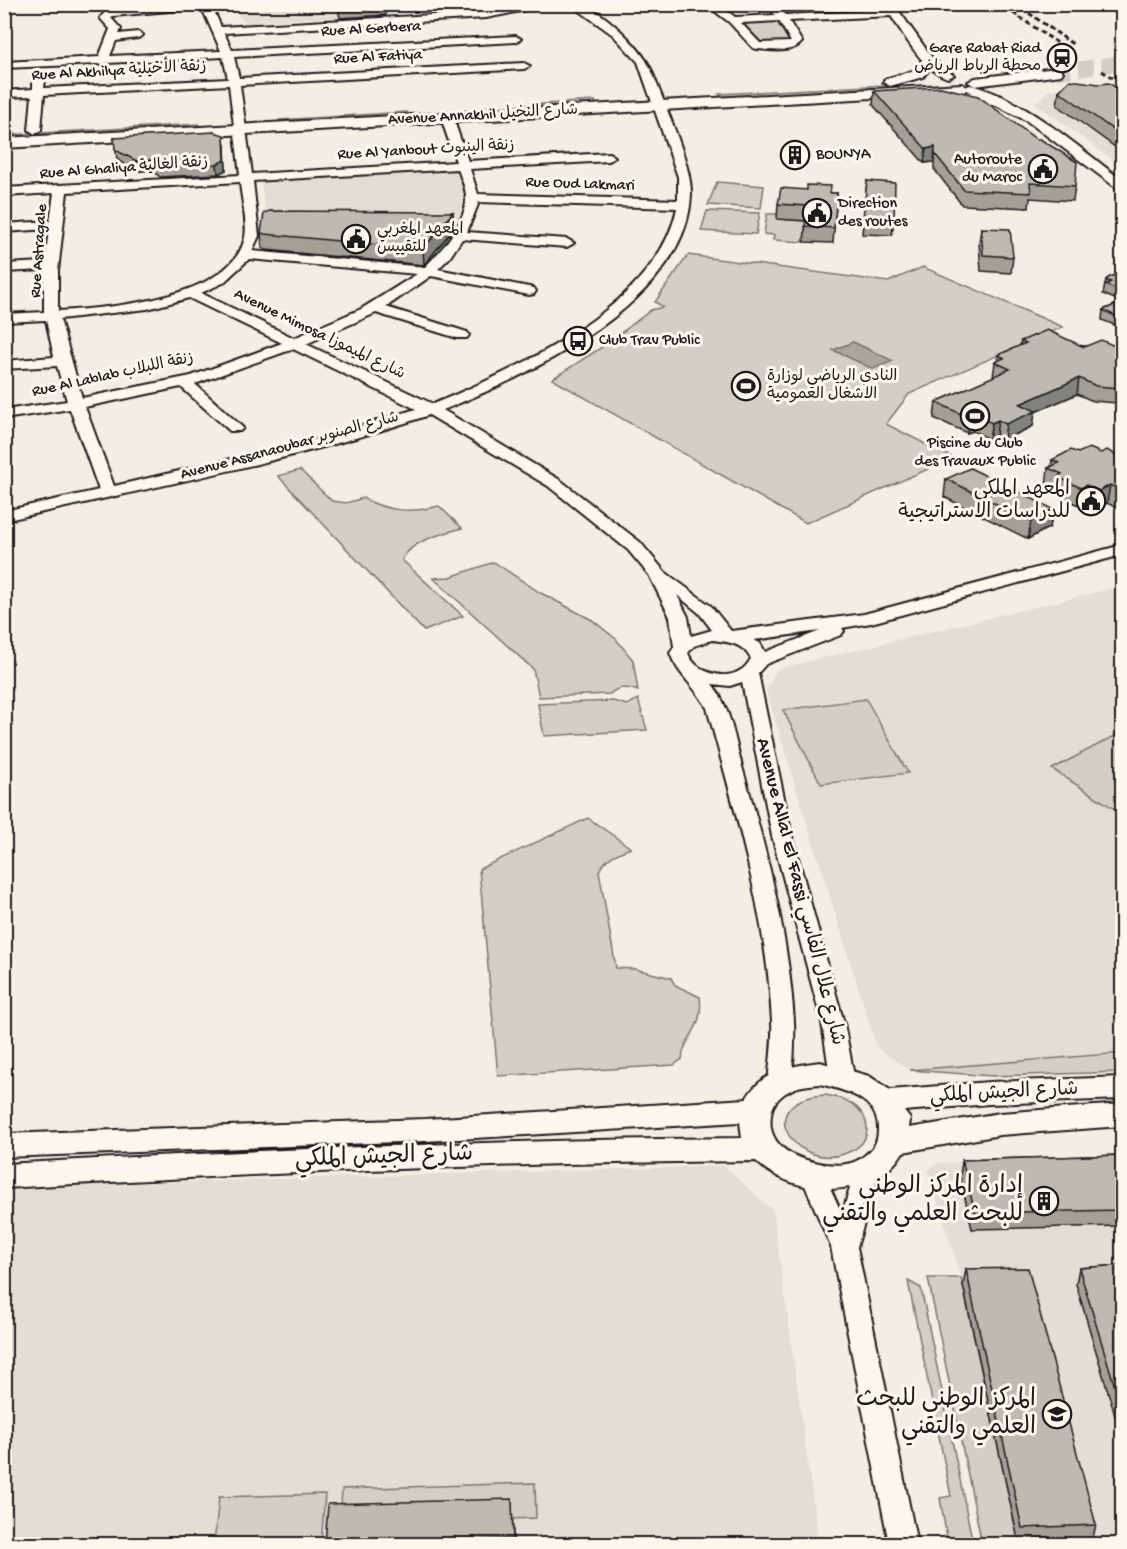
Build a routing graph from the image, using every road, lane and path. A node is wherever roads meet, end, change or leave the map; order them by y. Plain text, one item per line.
1 (423, 4) edge
2 (552, 4) edge
3 (575, 4) edge
4 (710, 4) edge
5 (773, 4) edge
6 (206, 5) edge
7 (891, 9) edge
8 (780, 17) junction
9 (438, 18) junction
10 (733, 20) junction
11 (220, 30) junction
12 (137, 31) dead end
13 (114, 33) junction
14 (516, 39) dead end
15 (228, 56) junction
16 (454, 56) junction
17 (929, 61) junction
18 (102, 62) junction
19 (4, 65) edge
20 (41, 65) junction
21 (524, 66) dead end
22 (1056, 72) tunnel mouth
23 (1017, 76) junction
24 (944, 77) junction
25 (234, 82) junction
26 (969, 86) junction
27 (895, 87) junction
28 (38, 92) junction
29 (4, 94) edge
30 (657, 101) junction
31 (1002, 101) junction
32 (447, 118) junction
33 (242, 124) junction
34 (35, 130) junction
35 (4, 132) edge
36 (4, 143) edge
37 (609, 157) dead end
38 (462, 165) junction
39 (244, 178) junction
40 (1122, 186) edge
41 (61, 189) junction
42 (4, 192) edge
43 (474, 198) junction
44 (684, 204) junction
45 (57, 225) junction
46 (4, 228) edge
47 (460, 235) junction
48 (567, 243) dead end
49 (248, 255) junction
50 (52, 266) junction
51 (4, 268) edge
52 (429, 271) junction
53 (529, 291) dead end
54 (192, 294) junction
55 (376, 308) junction
56 (52, 316) junction
57 (4, 318) edge
58 (462, 335) dead end
59 (296, 342) junction
60 (64, 361) junction
61 (4, 365) edge
62 (184, 382) junction
63 (77, 404) junction
64 (429, 409) junction
65 (4, 415) edge
66 (235, 428) dead end
67 (108, 492) junction
68 (4, 516) edge
69 (1122, 550) edge
70 (657, 574) junction
71 (865, 619) junction
72 (730, 636) junction
73 (683, 646) junction
74 (755, 667) junction
75 (692, 673) junction
76 (842, 1076) junction
77 (780, 1082) junction
78 (1122, 1088) edge
79 (885, 1101) junction
80 (755, 1110) junction
81 (1122, 1115) edge
82 (895, 1142) junction
83 (4, 1146) edge
84 (764, 1149) junction
85 (868, 1169) junction
86 (4, 1176) edge
87 (813, 1176) junction
88 (844, 1247) junction
89 (903, 1545) edge

1 - 9 street
2 - 9 street
3 - 30 street, Avenue Assanaoubar شارع الصنوبر
4 - 10 street
5 - 8 street
6 - 11 street
6 - 13 street
7 - 8 street
7 - 17 street
8 - 10 street
8 - 10 street
9 - 11 street
9 - 16 street
11 - 15 street
12 - 13 street
13 - 18 street
14 - 16 street, Rue Al Gerbera
15 - 16 street, Rue Al Gerbera
15 - 18 street, Rue Al Gerbera
15 - 25 street
16 - 21 street, Rue Al Fatiya
16 - 25 street, Rue Al Fatiya
17 - 24 street
17 - 27 main road
18 - 20 street, Rue Al Gerbera
19 - 20 street, Rue Al Gerbera
20 - 28 street
22 - 23 main road, Avenue Annakhil شارع النخيل
23 - 26 main road, Avenue Annakhil شارع النخيل
23 - 31 main road
24 - 26 main road
24 - 27 main road, Avenue Annakhil شارع النخيل
25 - 28 street, Rue Al Akhilya زنقة الأخيلية
25 - 33 street
26 - 27 main road, Avenue Annakhil شارع النخيل
26 - 31 street
27 - 30 main road, Avenue Annakhil شارع النخيل
27 - 31 main road
28 - 29 street, Rue Al Akhilya زنقة الأخيلية
28 - 34 street
30 - 32 main road, Avenue Annakhil شارع النخيل
30 - 33 main road, Avenue Annakhil شارع النخيل
30 - 44 street, Avenue Assanaoubar شارع الصنوبر
31 - 40 street
32 - 33 main road, Avenue Annakhil شارع النخيل
32 - 38 street
33 - 34 main road, Avenue Annakhil شارع النخيل
33 - 36 main road, Avenue Annakhil شارع النخيل
33 - 39 street
34 - 35 main road, Avenue Annakhil شارع النخيل
37 - 38 street, Rue Al Yanbout زنقة الينبوت
38 - 39 street, Rue Al Yanbout زنقة الينبوت
38 - 43 street
39 - 41 street, Rue Al Ghaliya زنقة الغالية
39 - 49 street
41 - 42 street, Rue Al Ghaliya زنقة الغالية
41 - 45 street, Rue Astragale
43 - 44 street, Rue Oud Lakmari
43 - 47 street
44 - 64 street, Avenue Assanaoubar شارع الصنوبر
45 - 46 street
45 - 50 street, Rue Astragale
47 - 48 street
47 - 52 street, Rue Al Lablab زنقة اللبلاب
49 - 52 street
49 - 54 street
50 - 51 street
50 - 56 street, Rue Astragale
52 - 53 street
52 - 55 street, Rue Al Lablab زنقة اللبلاب
54 - 56 street
54 - 59 street, Avenue Mimosa شارع الميموزا
55 - 58 street
55 - 59 street, Rue Al Lablab زنقة اللبلاب
56 - 57 street
56 - 60 street, Rue Astragale
59 - 62 street, Rue Al Lablab زنقة اللبلاب
59 - 64 street, Avenue Mimosa شارع الميموزا
60 - 61 street
60 - 63 street, Rue Astragale
62 - 63 street, Rue Al Lablab زنقة اللبلاب
62 - 66 street
63 - 65 street, Rue Al Lablab زنقة اللبلاب
63 - 67 street, Rue Astragale
64 - 67 street, Avenue Assanaoubar شارع الصنوبر
64 - 70 street
67 - 68 street, Avenue Assanaoubar شارع الصنوبر
69 - 71 street
70 - 72 street
70 - 73 street
71 - 72 street
71 - 74 street
72 - 73 street
72 - 74 street
73 - 75 street, Avenue Allal El Fassi شارع علال الفاسي
74 - 75 street
74 - 76 street, Avenue Allal El Fassi شارع علال الفاسي
75 - 77 street, Avenue Allal El Fassi شارع علال الفاسي
76 - 77 main road
76 - 79 main road
77 - 80 main road
78 - 79 main road, شارع الجيش الملكي
79 - 82 main road
80 - 83 main road, شارع الجيش الملكي
80 - 84 main road
81 - 82 main road, شارع الجيش الملكي
82 - 85 main road
84 - 86 main road, شارع الجيش الملكي
84 - 87 main road
85 - 87 main road
85 - 88 street
87 - 88 street
88 - 89 street

